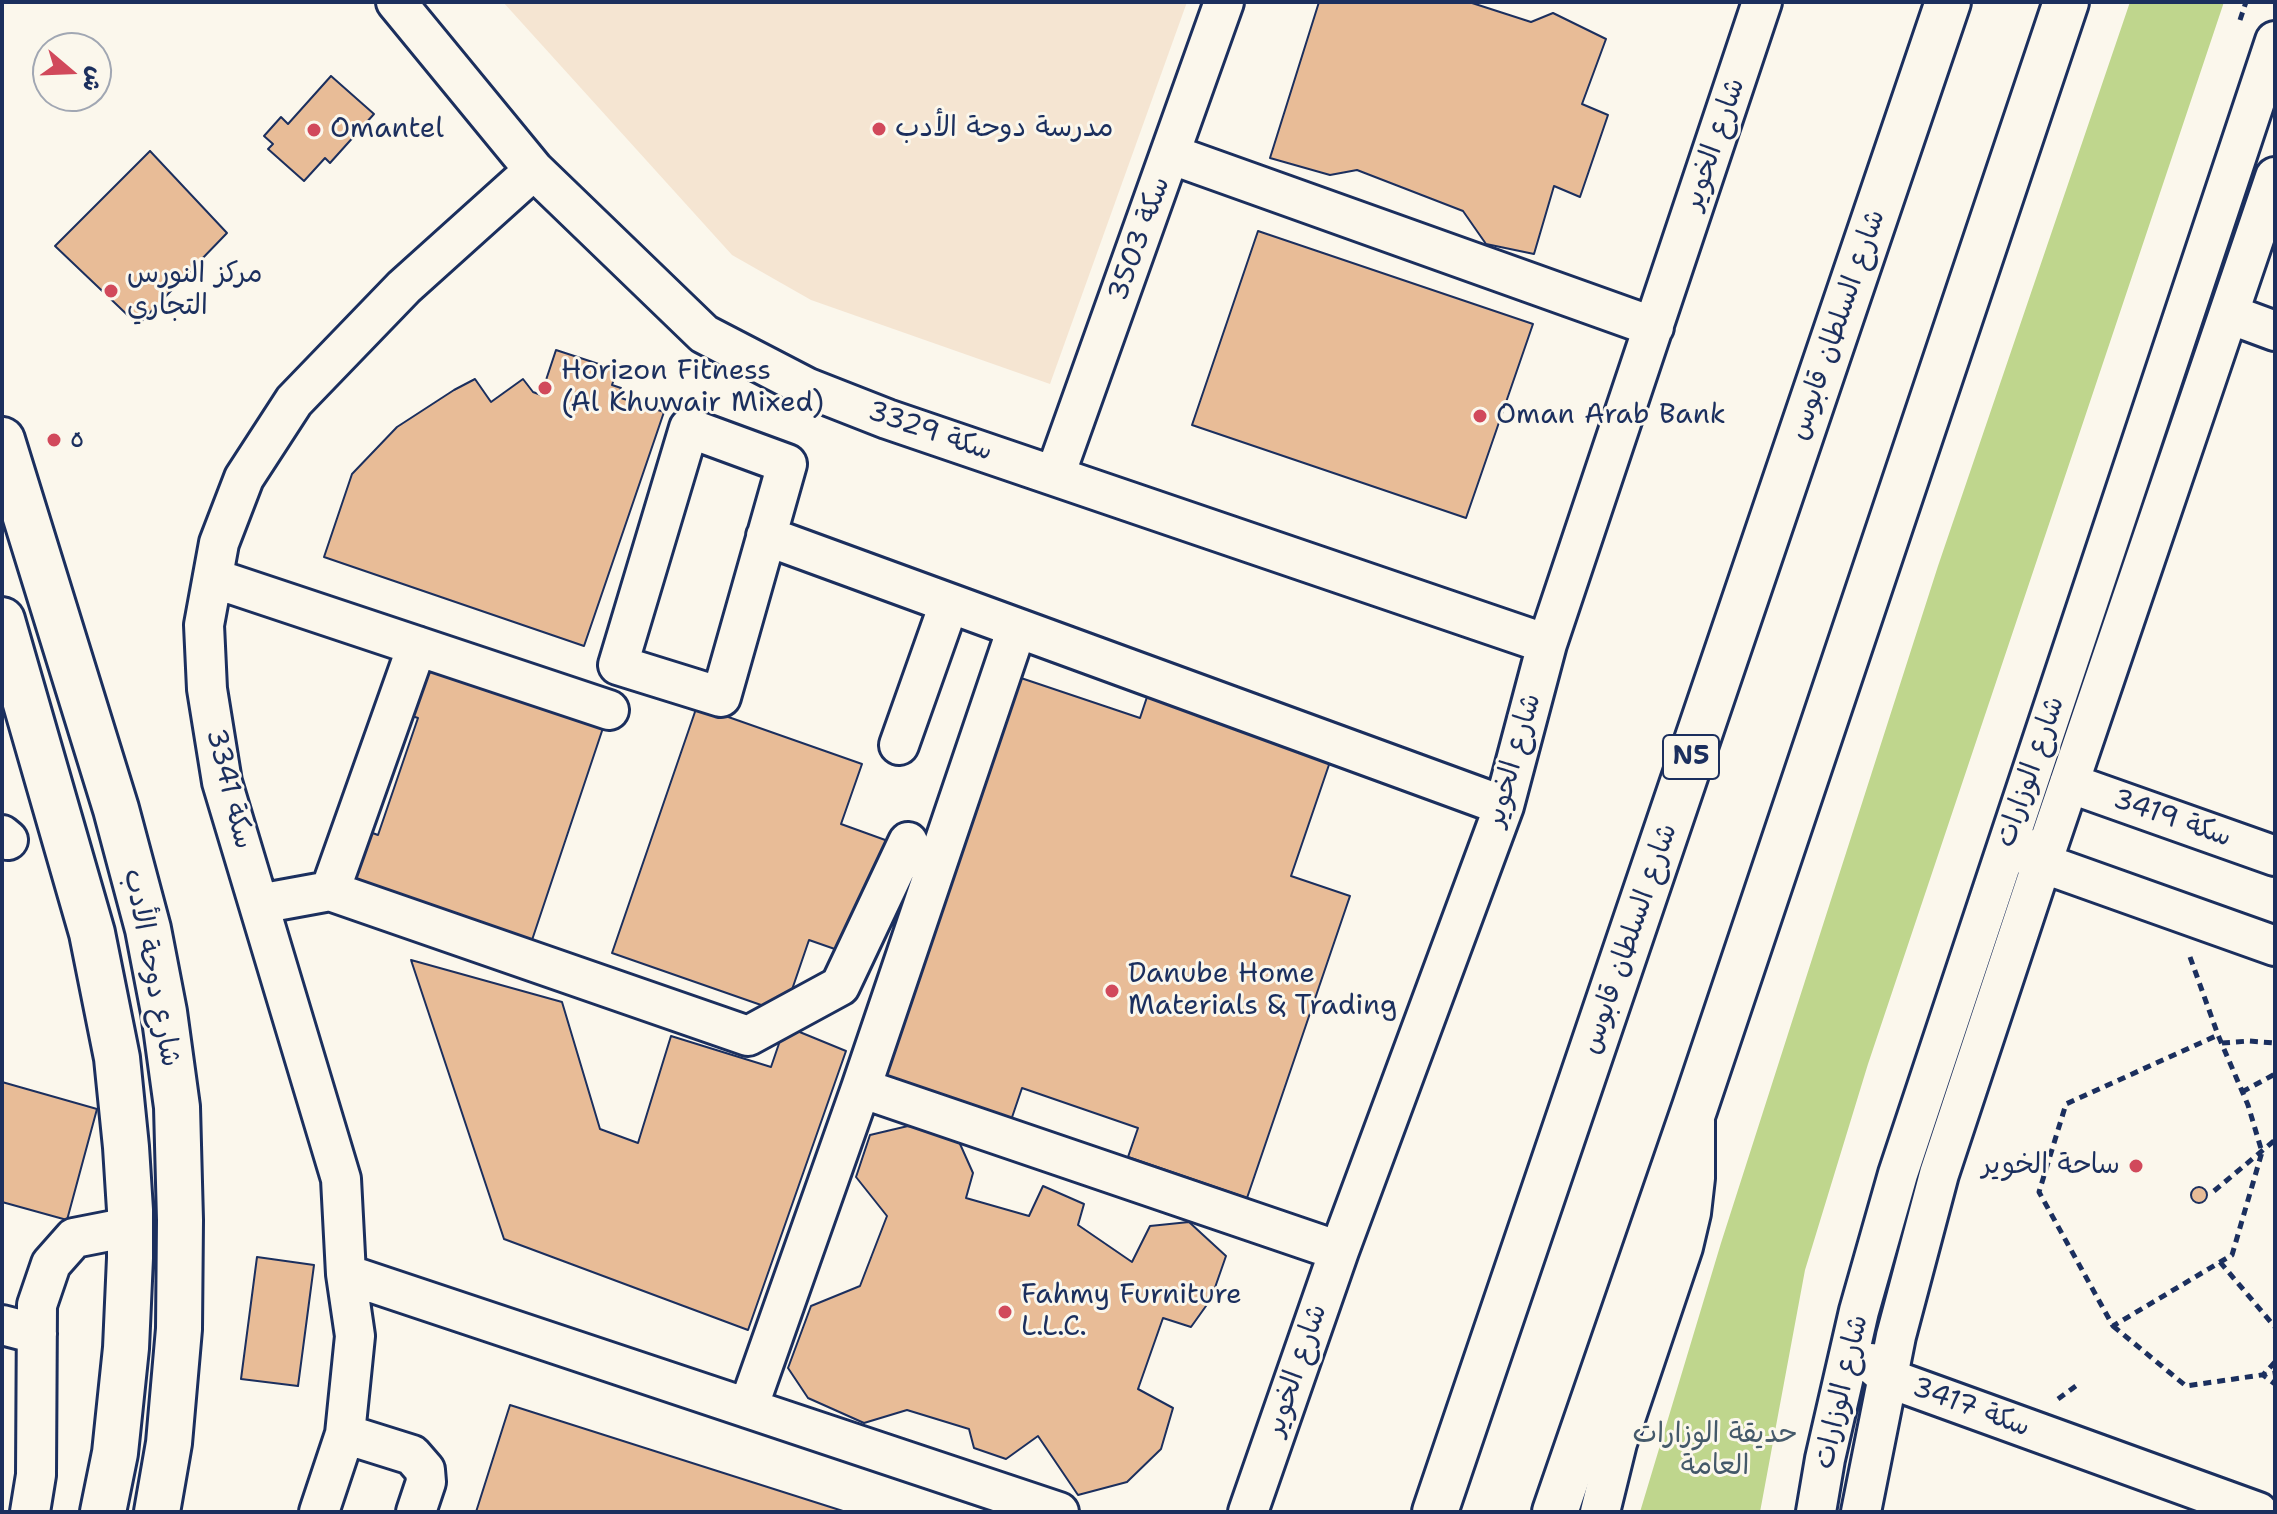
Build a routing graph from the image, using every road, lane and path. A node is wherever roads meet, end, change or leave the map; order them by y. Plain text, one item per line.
1 (396, 2) edge
2 (1224, 2) edge
3 (1762, 2) edge
4 (1948, 2) edge
5 (2066, 2) edge
6 (2275, 41) edge
7 (2275, 53) edge
8 (1170, 154) junction
9 (534, 170) junction
10 (2275, 177) edge
11 (2264, 244) edge
12 (2229, 314) junction
13 (1654, 327) junction
14 (2275, 331) edge
15 (2, 440) edge
16 (1055, 475) junction
17 (766, 536) junction
18 (213, 578) junction
19 (949, 604) junction
20 (2, 620) edge
21 (1017, 628) junction
22 (1547, 644) junction
23 (417, 646) junction
24 (2066, 667) junction
25 (12, 689) edge
26 (609, 710) dead end
27 (899, 745) dead end
28 (2069, 783) junction
29 (1504, 806) junction
30 (908, 842) dead end
31 (2275, 856) edge
32 (2042, 863) junction
33 (330, 891) junction
34 (259, 904) junction
35 (2196, 918) junction
36 (2275, 946) edge
37 (2218, 1035) junction
38 (2222, 1043) junction
39 (2275, 1043) edge
40 (2275, 1074) edge
41 (861, 1088) junction
42 (2242, 1092) junction
43 (1695, 1107) junction
44 (2275, 1140) edge
45 (2262, 1152) junction
46 (1898, 1174) junction
47 (2214, 1191) dead end
48 (130, 1227) junction
49 (1339, 1251) junction
50 (2220, 1262) junction
51 (346, 1274) junction
52 (2113, 1326) junction
53 (2275, 1327) edge
54 (20, 1329) edge
55 (2275, 1362) edge
56 (2275, 1373) edge
57 (2263, 1375) junction
58 (1888, 1378) junction
59 (2275, 1384) edge
60 (748, 1408) junction
61 (345, 1434) junction
62 (30, 1512) edge
63 (103, 1512) edge
64 (157, 1512) edge
65 (319, 1512) edge
66 (416, 1512) edge
67 (1059, 1512) edge
68 (1248, 1512) edge
69 (1435, 1512) edge
70 (1555, 1512) edge
71 (1600, 1512) edge
72 (1816, 1512) edge
73 (1861, 1512) edge
74 (2258, 1512) edge

1 - 9 street, سكة 3329
2 - 8 street, سكة 3503
3 - 13 street, شارع الخوير
4 - 69 main road, شارع السلطان قابوس / N5
5 - 43 main road
6 - 24 street, شارع الوزارات
7 - 11 street
8 - 13 street
8 - 16 street, سكة 3503
9 - 16 street, سكة 3329
9 - 18 street, سكة 3341
10 - 11 street, شارع الوزارات
11 - 12 street, شارع الوزارات
12 - 14 street
12 - 28 street, شارع الوزارات
13 - 22 street, شارع الخوير
15 - 64 main road, شارع دوحة الأدب
16 - 22 street, سكة 3329
17 - 17 street
17 - 19 street
18 - 23 street
18 - 34 street, سكة 3341
19 - 21 street
19 - 27 street
20 - 25 main road, شارع دوحة الأدب
21 - 29 street
21 - 41 street
22 - 29 street, شارع الخوير
23 - 26 street
23 - 33 street
24 - 32 street
24 - 46 street, شارع الوزارات
25 - 48 main road, شارع دوحة الأدب
28 - 31 street, سكة 3419
28 - 32 street, شارع الوزارات
29 - 49 street, شارع الخوير
30 - 33 street
32 - 35 street
32 - 58 street, شارع الوزارات
33 - 34 street
34 - 51 street, سكة 3341
35 - 36 street
35 - 37 path
37 - 38 path
37 - 52 path
38 - 39 path
38 - 42 path
40 - 42 path
41 - 49 street
41 - 60 street
42 - 45 path
43 - 70 main road
43 - 71 street
44 - 45 path
45 - 47 path
45 - 50 path
46 - 58 street, سكة 3417
46 - 72 street, شارع الوزارات
48 - 54 street
48 - 63 main road, شارع دوحة الأدب
49 - 68 street, شارع الخوير
50 - 52 path
50 - 53 path
51 - 60 street
51 - 61 street, سكة 3341
52 - 57 path
54 - 62 street
55 - 57 path
56 - 57 path
57 - 59 path
58 - 73 street, شارع الوزارات
58 - 74 street, سكة 3417
60 - 67 street
61 - 65 street, سكة 3341
61 - 66 street

